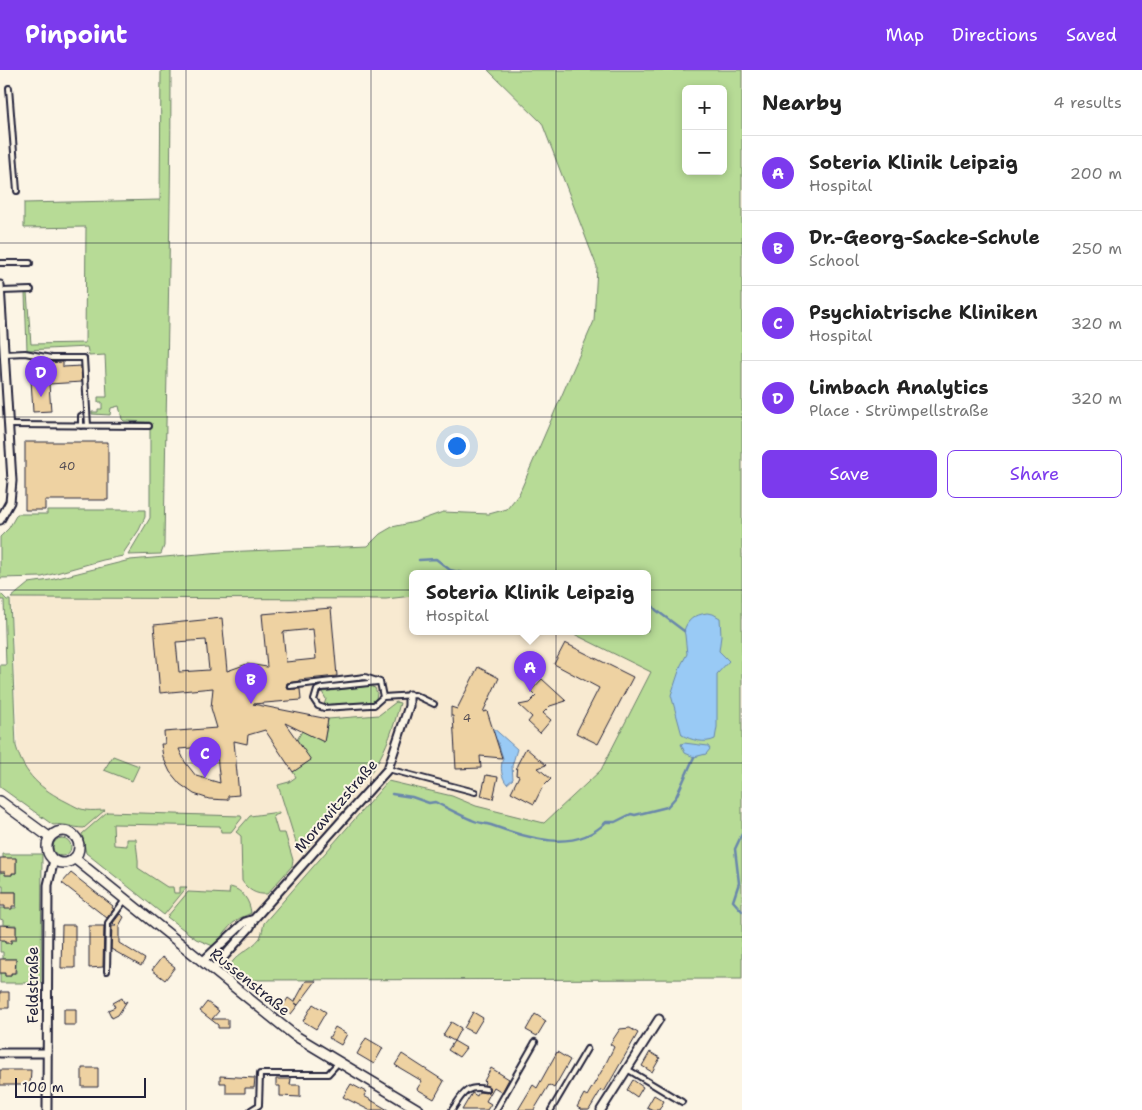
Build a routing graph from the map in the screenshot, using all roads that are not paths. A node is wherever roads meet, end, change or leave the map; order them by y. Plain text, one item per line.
1 (9, 88) dead end
2 (17, 191) dead end
3 (0, 263) edge
4 (30, 263) dead end
5 (0, 284) edge
6 (31, 290) dead end
7 (0, 291) edge
8 (4, 354) junction
9 (81, 416) dead end
10 (9, 425) junction
11 (81, 426) junction
12 (88, 426) junction
13 (148, 426) dead end
14 (0, 520) edge
15 (380, 682) junction
16 (290, 686) dead end
17 (409, 696) junction
18 (383, 697) junction
19 (434, 704) dead end
20 (388, 769) junction
21 (475, 792) dead end
22 (0, 801) edge
23 (49, 837) junction
24 (74, 858) junction
25 (54, 860) junction
26 (125, 900) junction
27 (254, 919) junction
28 (203, 961) junction
29 (213, 970) junction
30 (107, 971) dead end
31 (659, 1019) dead end
32 (535, 1042) dead end
33 (587, 1050) dead end
34 (0, 1053) edge
35 (47, 1053) junction
36 (338, 1063) junction
37 (627, 1069) junction
38 (486, 1089) dead end
39 (682, 1102) dead end
40 (47, 1110) edge
41 (251, 1110) edge
42 (419, 1110) edge
43 (452, 1110) edge
44 (496, 1110) edge
45 (551, 1110) edge
46 (601, 1110) edge

1 - 2 lane
3 - 4 lane
5 - 7 street
6 - 7 lane
7 - 8 street
8 - 10 street
8 - 12 lane
9 - 11 lane
10 - 11 lane
10 - 14 street
11 - 12 lane
12 - 13 lane
15 - 16 lane
15 - 18 lane
15 - 18 lane
17 - 18 lane
17 - 19 lane
17 - 20 street, Morawitzstraße
20 - 21 lane
20 - 27 street, Morawitzstraße
22 - 23 street
23 - 24 street
23 - 25 street
24 - 25 street
24 - 26 street, Russenstraße
25 - 35 street, Feldstraße
26 - 28 street, Russenstraße
26 - 30 lane
27 - 28 street, Morawitzstraße
27 - 29 street, Morawitzstraße
28 - 29 street, Russenstraße
29 - 36 street, Russenstraße
31 - 37 street
32 - 44 lane
33 - 45 lane
34 - 35 street
35 - 40 street, Feldstraße
36 - 41 lane
36 - 42 street, Russenstraße
37 - 39 lane
37 - 46 street
38 - 43 lane

